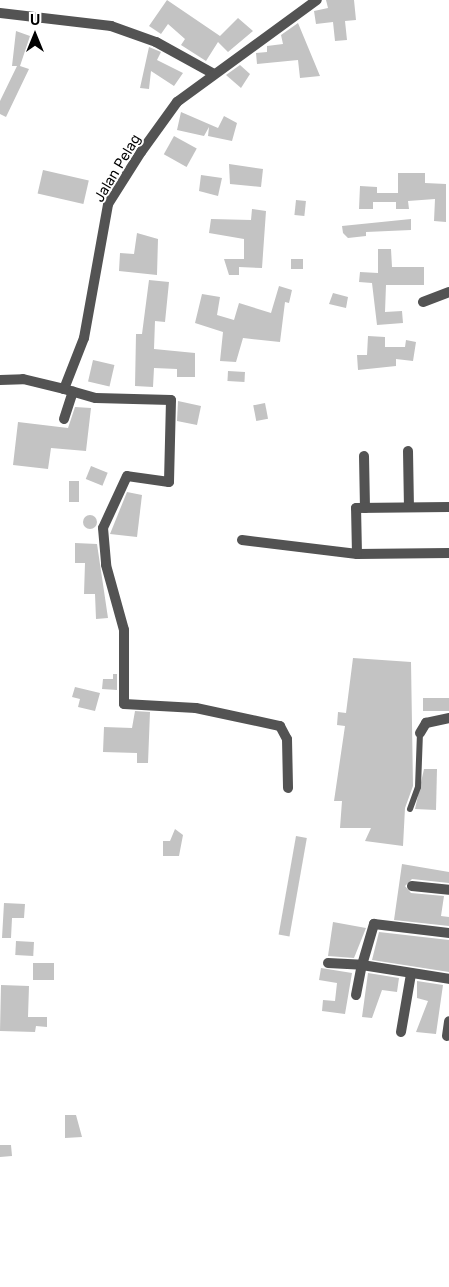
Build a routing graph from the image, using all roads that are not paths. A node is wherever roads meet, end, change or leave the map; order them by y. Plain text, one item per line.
1 (317, 0) edge
2 (0, 13) edge
3 (214, 74) junction
4 (449, 292) edge
5 (423, 302) dead end
6 (0, 380) edge
7 (69, 390) junction
8 (64, 419) dead end
9 (408, 451) dead end
10 (364, 456) dead end
11 (409, 507) junction
12 (449, 507) edge
13 (365, 508) junction
14 (242, 540) dead end
15 (449, 553) edge
16 (357, 554) junction
17 (449, 718) edge
18 (420, 733) joint
19 (288, 788) dead end
20 (410, 809) dead end
21 (412, 886) dead end
22 (449, 890) edge
23 (449, 934) edge
24 (328, 963) dead end
25 (362, 966) junction
26 (411, 974) junction
27 (449, 979) edge
28 (356, 995) dead end
29 (449, 1021) edge
30 (401, 1032) dead end
31 (447, 1036) dead end

1 - 3 street, Jalan Pelag
2 - 3 street
3 - 7 street, Jalan Pelag
4 - 5 street
6 - 7 street
7 - 8 street, Jalan Pelag
7 - 19 street
9 - 11 street
10 - 13 street
11 - 12 street
11 - 13 street
13 - 16 street
14 - 16 street
15 - 16 street
17 - 18 street
18 - 20 lane
21 - 22 street
23 - 25 street
24 - 25 street
25 - 26 street
25 - 28 street
26 - 27 street
26 - 30 street
29 - 31 street

